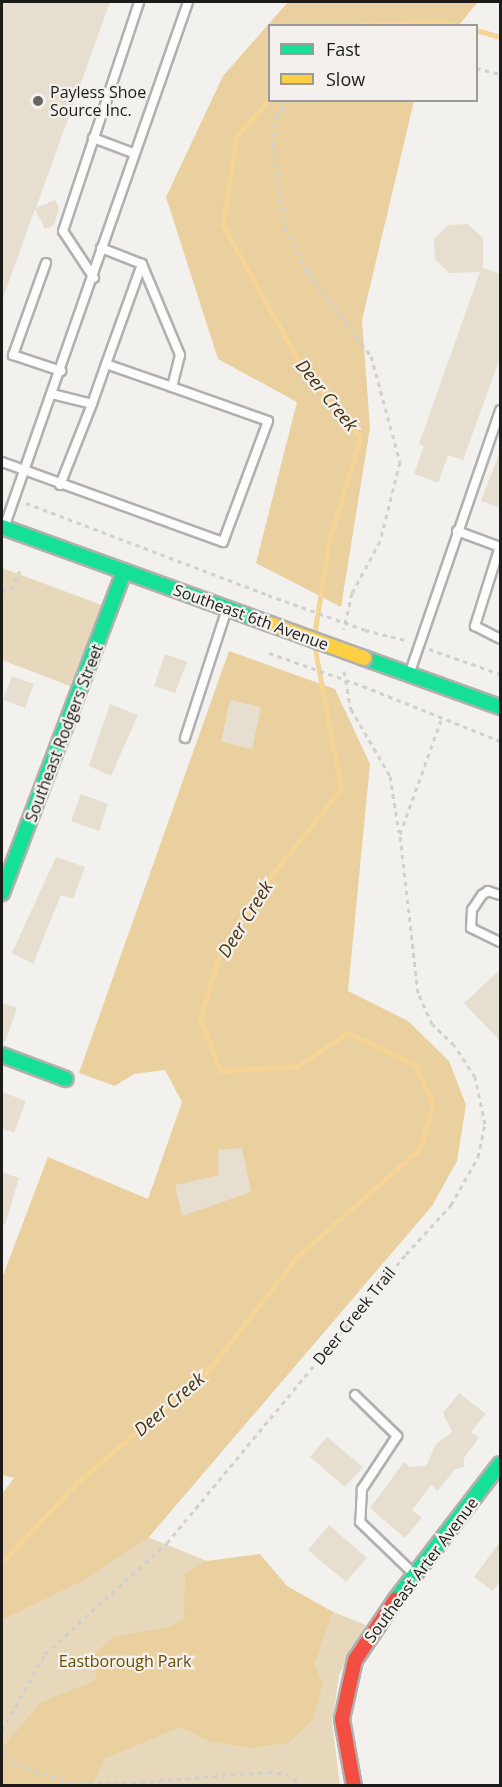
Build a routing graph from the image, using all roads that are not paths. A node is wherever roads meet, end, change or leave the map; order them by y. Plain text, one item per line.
1 (140, 2) edge
2 (188, 2) edge
3 (93, 138) junction
4 (133, 153) junction
5 (101, 248) junction
6 (46, 263) dead end
7 (142, 264) junction
8 (94, 278) junction
9 (106, 364) junction
10 (61, 371) junction
11 (172, 387) junction
12 (52, 394) junction
13 (92, 404) junction
14 (501, 410) edge
15 (2, 462) edge
16 (24, 471) junction
17 (60, 485) junction
18 (3, 528) edge
19 (457, 531) junction
20 (500, 547) edge
21 (124, 571) junction
22 (227, 608) junction
23 (501, 639) edge
24 (410, 675) junction
25 (501, 707) edge
26 (185, 738) dead end
27 (2, 893) edge
28 (501, 895) edge
29 (501, 942) edge
30 (2, 1055) edge
31 (66, 1079) dead end
32 (355, 1395) dead end
33 (501, 1464) edge
34 (416, 1576) junction
35 (354, 1785) edge

1 - 3 lane
2 - 4 lane
3 - 4 lane
3 - 8 lane
4 - 5 lane
5 - 7 lane
5 - 8 lane
6 - 10 lane
7 - 9 lane
7 - 11 lane
8 - 10 lane
9 - 11 lane
9 - 13 lane
10 - 12 lane
11 - 17 lane
12 - 13 lane
12 - 16 lane
13 - 17 lane
14 - 19 lane
15 - 16 lane
16 - 17 lane
16 - 18 lane
18 - 21 street, Southeast 6th Avenue
19 - 20 lane
19 - 24 lane
20 - 23 lane
21 - 22 street, Southeast 6th Avenue
21 - 27 street, Southeast Rodgers Street
22 - 24 street, Southeast 6th Avenue, bridge
22 - 26 lane
24 - 25 street, Southeast 6th Avenue
28 - 29 lane
30 - 31 street
32 - 34 lane
33 - 34 street, Southeast Arter Avenue
34 - 35 street, Southeast Arter Avenue

